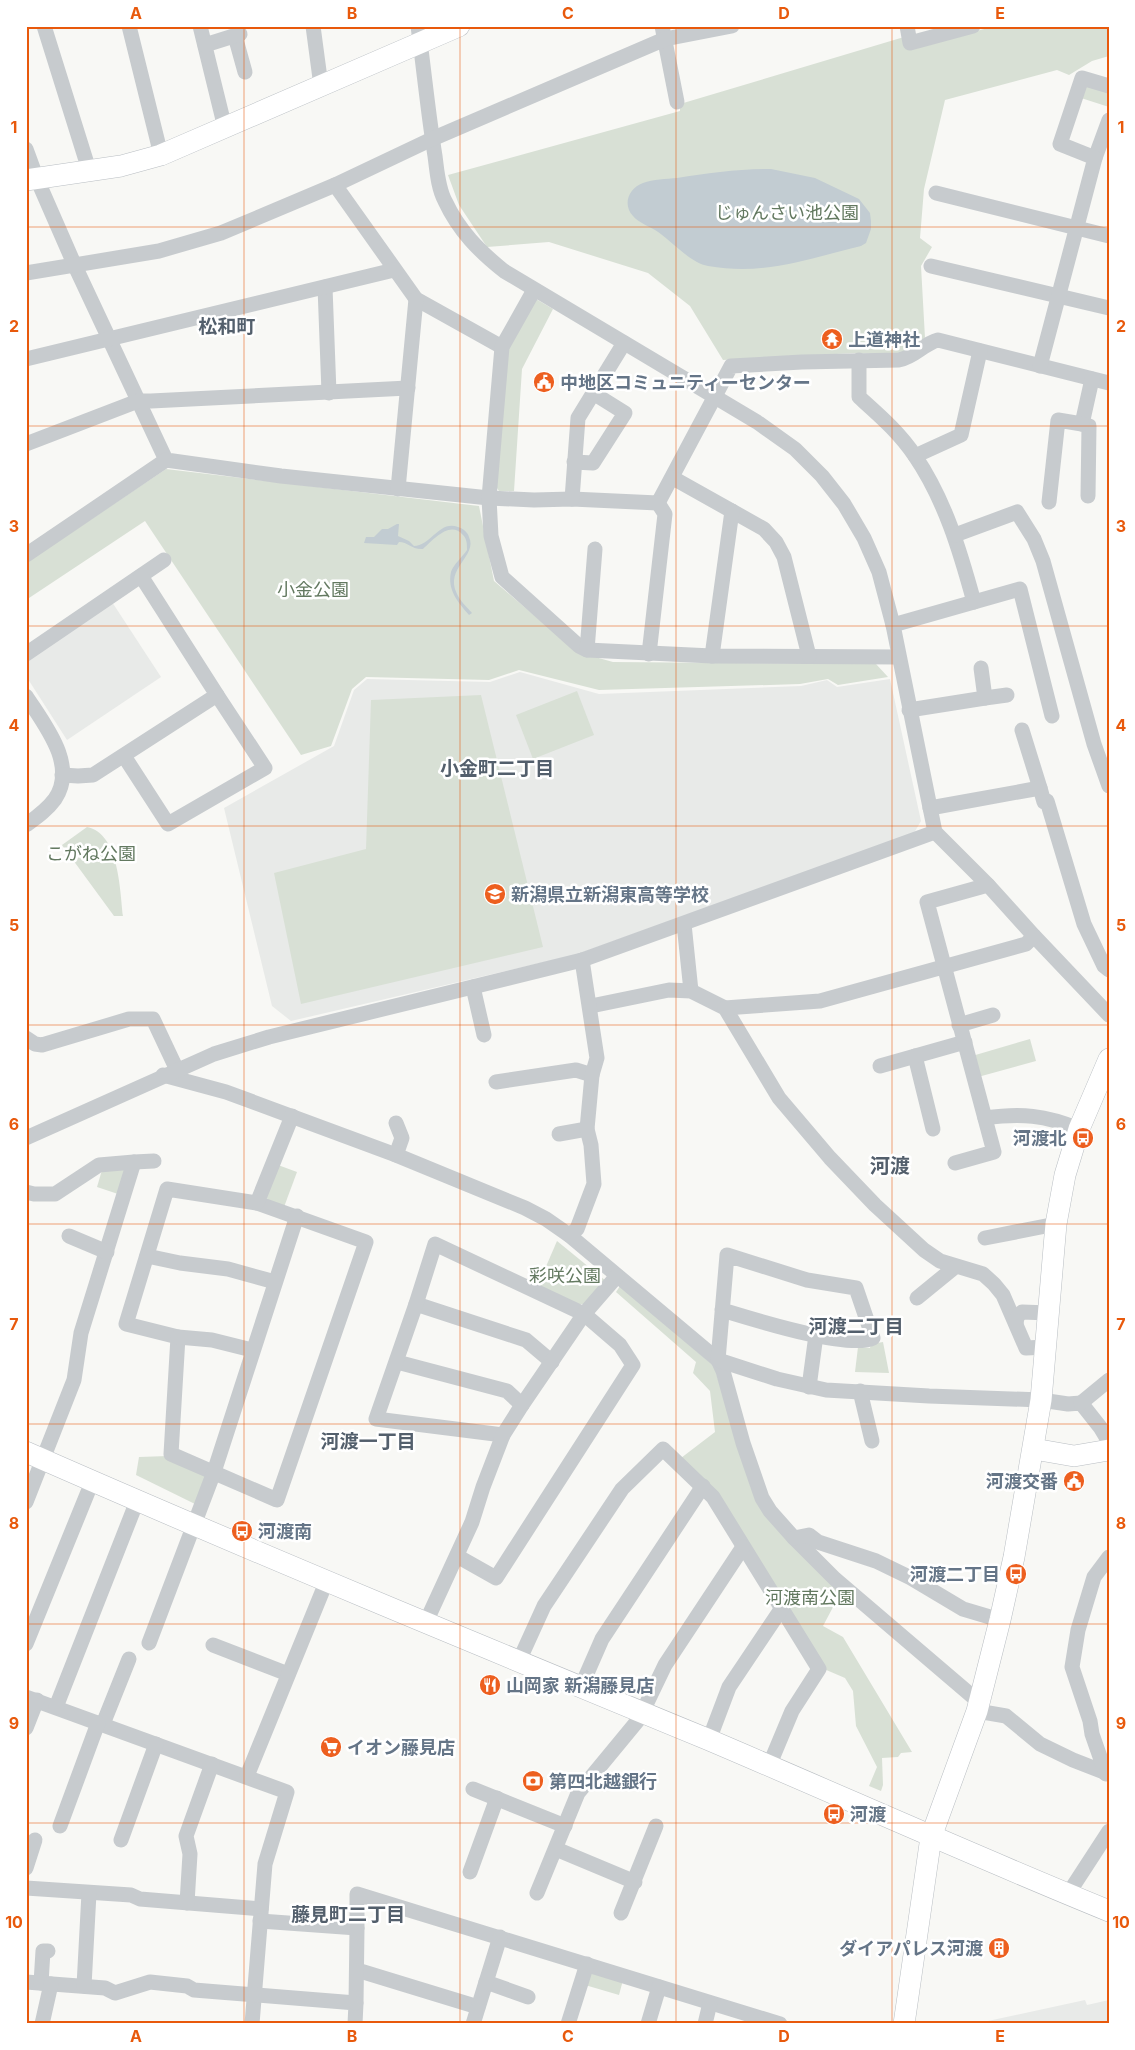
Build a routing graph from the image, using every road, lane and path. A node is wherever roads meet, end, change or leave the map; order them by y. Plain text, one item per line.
1 (44, 26) edge
2 (129, 26) edge
3 (200, 26) edge
4 (313, 26) edge
5 (459, 26) edge
6 (732, 26) edge
7 (907, 26) edge
8 (973, 26) edge
9 (663, 33) edge
10 (420, 34) edge
11 (205, 45) junction
12 (246, 72) dead end
13 (321, 86) junction
14 (1109, 86) edge
15 (677, 102) dead end
16 (1109, 120) edge
17 (225, 128) junction
18 (432, 140) junction
19 (26, 149) edge
20 (161, 155) junction
21 (1094, 158) junction
22 (89, 170) junction
23 (31, 180) edge
24 (335, 185) junction
25 (936, 193) dead end
26 (1075, 228) junction
27 (1109, 236) edge
28 (75, 266) junction
29 (931, 266) dead end
30 (394, 270) junction
31 (26, 273) edge
32 (325, 287) junction
33 (534, 290) junction
34 (1058, 297) junction
35 (416, 299) junction
36 (1109, 308) edge
37 (109, 340) junction
38 (624, 343) junction
39 (502, 347) junction
40 (980, 351) junction
41 (26, 358) edge
42 (858, 360) junction
43 (1040, 366) junction
44 (1092, 379) junction
45 (1109, 383) edge
46 (408, 388) junction
47 (329, 393) junction
48 (593, 393) junction
49 (714, 396) junction
50 (138, 401) junction
51 (1082, 424) junction
52 (26, 444) edge
53 (915, 456) junction
54 (166, 460) junction
55 (574, 462) junction
56 (673, 478) junction
57 (398, 489) junction
58 (1088, 496) dead end
59 (489, 498) junction
60 (572, 499) junction
61 (1049, 502) dead end
62 (658, 503) junction
63 (732, 511) junction
64 (955, 535) junction
65 (595, 549) dead end
66 (26, 555) edge
67 (164, 560) dead end
68 (141, 576) junction
69 (974, 602) junction
70 (893, 625) junction
71 (587, 650) junction
72 (26, 654) edge
73 (649, 654) junction
74 (712, 656) junction
75 (809, 656) junction
76 (899, 657) junction
77 (980, 668) dead end
78 (217, 695) junction
79 (1007, 695) dead end
80 (26, 696) edge
81 (985, 698) junction
82 (909, 710) junction
83 (1052, 716) dead end
84 (1022, 730) dead end
85 (124, 756) junction
86 (62, 775) junction
87 (1109, 786) edge
88 (1040, 788) junction
89 (930, 808) junction
90 (26, 825) edge
91 (935, 832) junction
92 (988, 885) junction
93 (684, 924) junction
94 (1034, 936) junction
95 (582, 960) junction
96 (944, 968) junction
97 (1109, 970) edge
98 (473, 987) junction
99 (691, 991) junction
100 (591, 1006) junction
101 (725, 1008) junction
102 (993, 1015) dead end
103 (1109, 1015) edge
104 (959, 1025) junction
105 (484, 1035) dead end
106 (26, 1038) edge
107 (965, 1042) junction
108 (915, 1056) junction
109 (1109, 1059) edge
110 (880, 1066) dead end
111 (170, 1073) junction
112 (592, 1075) junction
113 (496, 1082) dead end
114 (292, 1116) junction
115 (985, 1118) junction
116 (396, 1123) dead end
117 (933, 1128) dead end
118 (587, 1129) junction
119 (1079, 1129) junction
120 (559, 1134) dead end
121 (26, 1138) edge
122 (396, 1155) junction
123 (154, 1161) dead end
124 (134, 1162) junction
125 (955, 1163) dead end
126 (26, 1192) edge
127 (258, 1203) junction
128 (297, 1216) junction
129 (1056, 1224) junction
130 (569, 1235) junction
131 (69, 1236) dead end
132 (985, 1238) dead end
133 (107, 1252) junction
134 (147, 1256) junction
135 (955, 1267) junction
136 (617, 1276) junction
137 (275, 1282) junction
138 (917, 1298) dead end
139 (416, 1304) junction
140 (722, 1310) junction
141 (1049, 1313) junction
142 (584, 1314) junction
143 (1016, 1324) junction
144 (178, 1336) junction
145 (816, 1336) junction
146 (1046, 1347) junction
147 (252, 1350) junction
148 (718, 1360) junction
149 (397, 1362) junction
150 (552, 1362) junction
151 (1109, 1380) edge
152 (809, 1387) junction
153 (860, 1391) junction
154 (1041, 1400) junction
155 (1081, 1403) junction
156 (522, 1405) junction
157 (503, 1435) junction
158 (872, 1441) dead end
159 (1109, 1442) edge
160 (1034, 1449) junction
161 (1109, 1450) edge
162 (35, 1456) edge
163 (214, 1472) junction
164 (92, 1482) junction
165 (703, 1486) junction
166 (136, 1501) junction
167 (26, 1502) edge
168 (193, 1524) junction
169 (794, 1538) junction
170 (743, 1546) junction
171 (457, 1556) junction
172 (1109, 1557) edge
173 (327, 1580) junction
174 (782, 1608) junction
175 (1000, 1620) junction
176 (426, 1622) junction
177 (26, 1644) edge
178 (149, 1644) dead end
179 (213, 1645) dead end
180 (129, 1659) dead end
181 (519, 1661) junction
182 (288, 1674) junction
183 (581, 1687) junction
184 (31, 1698) edge
185 (978, 1706) junction
186 (56, 1707) junction
187 (643, 1713) junction
188 (101, 1724) junction
189 (26, 1728) edge
190 (709, 1740) junction
191 (156, 1744) junction
192 (212, 1764) junction
193 (769, 1766) junction
194 (1108, 1774) edge
195 (247, 1776) junction
196 (474, 1789) dead end
197 (497, 1798) junction
198 (60, 1826) dead end
199 (565, 1826) junction
200 (656, 1826) dead end
201 (1109, 1831) edge
202 (931, 1837) junction
203 (35, 1840) dead end
204 (121, 1840) dead end
205 (556, 1849) junction
206 (26, 1868) edge
207 (470, 1872) dead end
208 (634, 1882) junction
209 (26, 1888) edge
210 (90, 1892) junction
211 (537, 1893) dead end
212 (1068, 1894) junction
213 (187, 1903) junction
214 (1109, 1911) edge
215 (621, 1913) dead end
216 (260, 1915) junction
217 (357, 1928) junction
218 (500, 1937) junction
219 (48, 1951) dead end
220 (587, 1964) junction
221 (357, 1970) junction
222 (486, 1982) junction
223 (39, 1983) edge
224 (84, 1986) junction
225 (659, 1987) junction
226 (254, 1995) junction
227 (528, 1997) dead end
228 (356, 2003) junction
229 (710, 2003) junction
230 (478, 2007) junction
231 (762, 2021) edge
232 (42, 2024) edge
233 (252, 2024) edge
234 (355, 2024) edge
235 (473, 2024) edge
236 (568, 2024) edge
237 (648, 2024) edge
238 (705, 2024) edge
239 (780, 2024) edge
240 (904, 2024) edge

1 - 22 street
2 - 20 street
3 - 11 street
4 - 13 street
5 - 10 street
6 - 9 street
7 - 8 street
9 - 15 street
9 - 18 street
10 - 13 street
10 - 18 street
11 - 12 street
11 - 17 street
13 - 17 street
14 - 21 street
16 - 21 street
17 - 20 street
18 - 24 street
18 - 33 street
19 - 23 street
20 - 22 street
21 - 26 street
22 - 23 street
23 - 28 street
24 - 28 street
24 - 30 street
25 - 26 street
26 - 27 street
26 - 34 street
28 - 31 street
28 - 37 street
29 - 34 street
30 - 32 street
30 - 35 street
32 - 37 street
32 - 47 street
33 - 38 street
33 - 39 street
34 - 36 street
34 - 43 street
35 - 39 street
35 - 46 street
37 - 41 street
37 - 50 street
38 - 48 street
38 - 49 street
39 - 59 street
40 - 42 street
40 - 43 street
40 - 53 street
42 - 49 street
42 - 53 street
43 - 44 street
44 - 45 street
44 - 51 street
46 - 47 street
46 - 57 street
47 - 50 street
48 - 55 street
48 - 55 street
49 - 56 street
49 - 70 street
50 - 52 street
50 - 54 street
51 - 58 street
51 - 61 street
53 - 64 street
54 - 57 street
54 - 66 street
55 - 60 street
56 - 62 street
56 - 63 street
57 - 59 street
59 - 60 street
59 - 71 street
60 - 62 street
62 - 73 street
63 - 74 street
63 - 75 street
64 - 69 street
64 - 87 street
65 - 71 street
67 - 68 street
68 - 72 street
68 - 78 street
69 - 70 street
69 - 83 street
70 - 76 street
71 - 73 street
73 - 74 street
74 - 75 street
75 - 76 street
76 - 82 street
77 - 81 street
78 - 85 street
78 - 85 street
79 - 81 street
80 - 86 street
81 - 82 street
82 - 89 street
84 - 88 street
85 - 86 street
86 - 90 street
88 - 89 street
88 - 97 street
89 - 91 street
91 - 92 street
91 - 93 street
92 - 94 street
92 - 96 street
93 - 95 street
93 - 99 street
94 - 96 street
94 - 103 street
95 - 98 street
95 - 100 street
96 - 101 street
96 - 104 street
98 - 105 street
98 - 111 street
99 - 100 street
99 - 101 street
100 - 112 street
101 - 135 street
102 - 104 street
104 - 107 street
106 - 111 street
107 - 108 street
107 - 115 street
108 - 110 street
108 - 117 street
109 - 119 street
111 - 114 street
111 - 121 street
112 - 113 street
112 - 118 street
114 - 122 street
114 - 127 street
115 - 119 street
115 - 125 street
116 - 122 street
118 - 120 street
118 - 130 street
119 - 129 street
122 - 130 street
123 - 124 street
124 - 126 street
124 - 133 street
127 - 128 street
127 - 134 street
128 - 137 street
128 - 163 street
129 - 132 street
129 - 141 street
130 - 136 street
131 - 133 street
133 - 162 street
134 - 137 street
134 - 144 street
135 - 138 street
135 - 143 street
136 - 142 street
136 - 148 street
137 - 147 street
139 - 142 street
139 - 149 street
139 - 150 street
140 - 145 street
140 - 145 street
140 - 148 street
141 - 143 street
141 - 146 street
142 - 150 street
142 - 171 street
143 - 146 street
144 - 147 street
144 - 163 street
145 - 152 street
146 - 154 street
147 - 163 street
148 - 152 street
148 - 169 street
149 - 156 street
149 - 157 street
150 - 156 street
151 - 155 street
152 - 153 street
153 - 154 street
153 - 158 street
154 - 155 street
154 - 160 street
155 - 159 street
156 - 157 street
157 - 171 street
160 - 161 street
160 - 175 street
162 - 164 street
162 - 167 street
163 - 168 street
164 - 166 street
164 - 177 street
165 - 170 street
165 - 181 street
165 - 183 street
166 - 168 street
166 - 186 street
168 - 173 street
168 - 178 street
169 - 175 street
169 - 185 street
170 - 174 street
170 - 187 street
171 - 176 street
172 - 194 street
173 - 176 street
173 - 182 street
174 - 190 street
174 - 193 street
175 - 185 street
176 - 181 street
179 - 182 street
180 - 188 street
181 - 183 street
182 - 195 street
183 - 187 street
184 - 186 street
184 - 189 street
185 - 194 street
185 - 202 street
186 - 188 street
187 - 190 street
187 - 199 street
188 - 191 street
188 - 198 street
190 - 193 street
191 - 192 street
191 - 204 street
192 - 195 street
192 - 213 street
193 - 202 street
195 - 216 street
196 - 197 street
197 - 199 street
197 - 207 street
199 - 205 street
200 - 208 street
201 - 212 street
202 - 212 street
202 - 240 street
203 - 206 street
205 - 208 street
205 - 211 street
208 - 215 street
209 - 210 street
210 - 213 street
210 - 224 street
212 - 214 street
213 - 216 street
216 - 217 street
216 - 226 street
217 - 218 street
217 - 221 street
218 - 220 street
218 - 222 street
219 - 223 street
220 - 225 street
220 - 236 street
221 - 228 street
221 - 230 street
222 - 227 street
222 - 230 street
223 - 224 street
223 - 232 street
224 - 226 street
225 - 229 street
225 - 237 street
226 - 228 street
226 - 233 street
228 - 234 street
229 - 231 street
229 - 238 street
230 - 235 street
231 - 239 street

